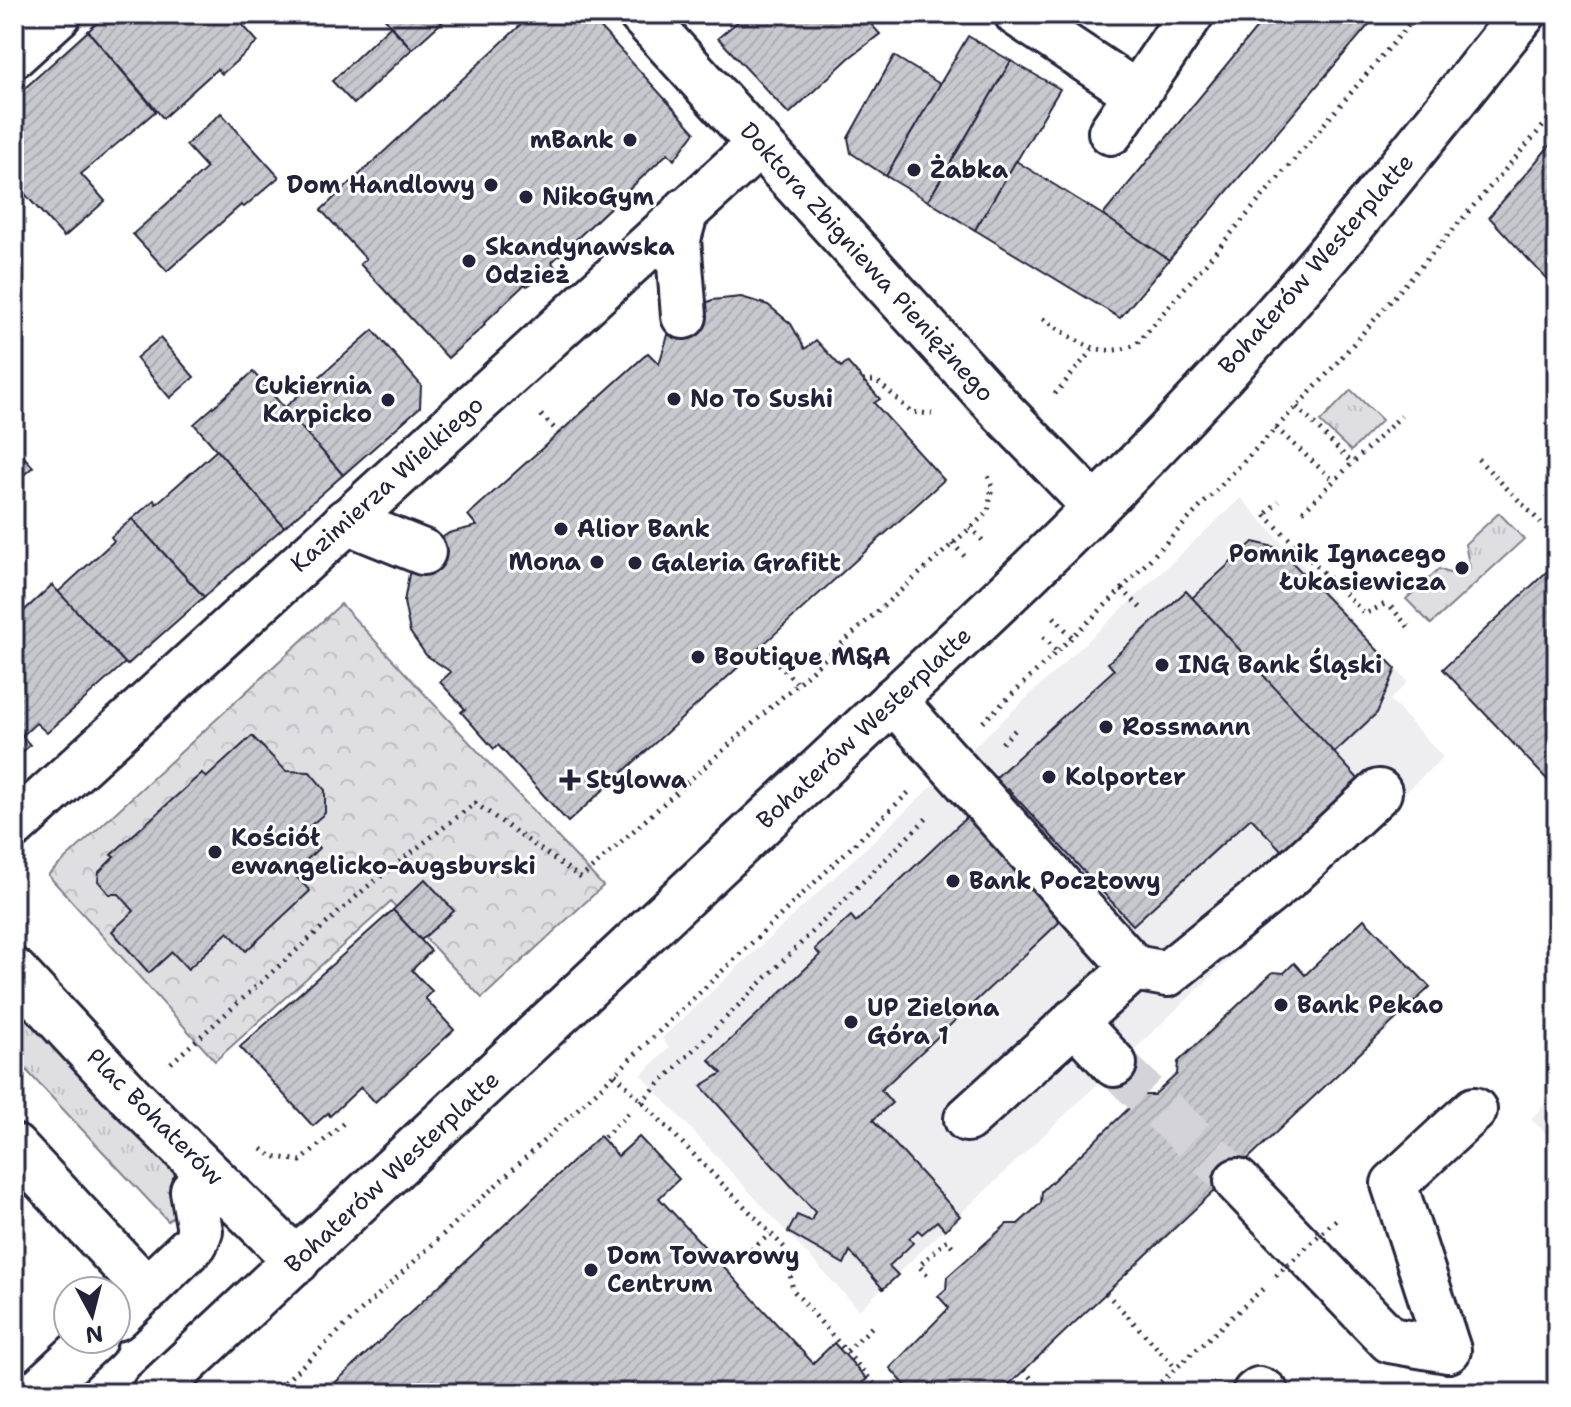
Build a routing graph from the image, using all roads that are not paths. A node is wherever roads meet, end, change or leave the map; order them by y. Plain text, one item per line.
1 (59, 14) edge
2 (1017, 14) edge
3 (1191, 14) edge
4 (1523, 14) edge
5 (661, 22) edge
6 (17, 48) edge
7 (1136, 93) junction
8 (1111, 132) dead end
9 (760, 144) junction
10 (686, 210) junction
11 (684, 316) dead end
12 (1095, 507) junction
13 (346, 521) junction
14 (423, 552) dead end
15 (893, 700) junction
16 (1379, 792) dead end
17 (14, 826) edge
18 (1134, 968) junction
19 (14, 971) edge
20 (1074, 1021) junction
21 (1114, 1064) tunnel mouth
22 (1474, 1110) dead end
23 (967, 1119) dead end
24 (14, 1147) edge
25 (1237, 1181) tunnel mouth
26 (193, 1191) dead end
27 (297, 1261) junction
28 (109, 1275) edge
29 (132, 1303) edge
30 (77, 1355) edge
31 (36, 1393) edge
32 (154, 1393) edge
33 (1255, 1393) edge
34 (1266, 1393) edge

1 - 6 street
2 - 7 street
3 - 7 street
4 - 12 street, Bohaterów Westerplatte
5 - 9 street, Doktora Zbigniewa Pieniężnego
7 - 8 street
9 - 10 street, Kazimierza Wielkiego
9 - 12 street, Doktora Zbigniewa Pieniężnego
10 - 11 street
10 - 13 street, Kazimierza Wielkiego
12 - 15 street, Bohaterów Westerplatte
13 - 14 street
13 - 17 street, Kazimierza Wielkiego
15 - 18 street
15 - 27 street, Bohaterów Westerplatte
16 - 18 street
18 - 20 street
19 - 27 street, Plac Bohaterów
20 - 21 street
20 - 23 street
22 - 25 street
24 - 28 street
26 - 29 street
27 - 32 street, Bohaterów Westerplatte
30 - 31 street
33 - 34 street

